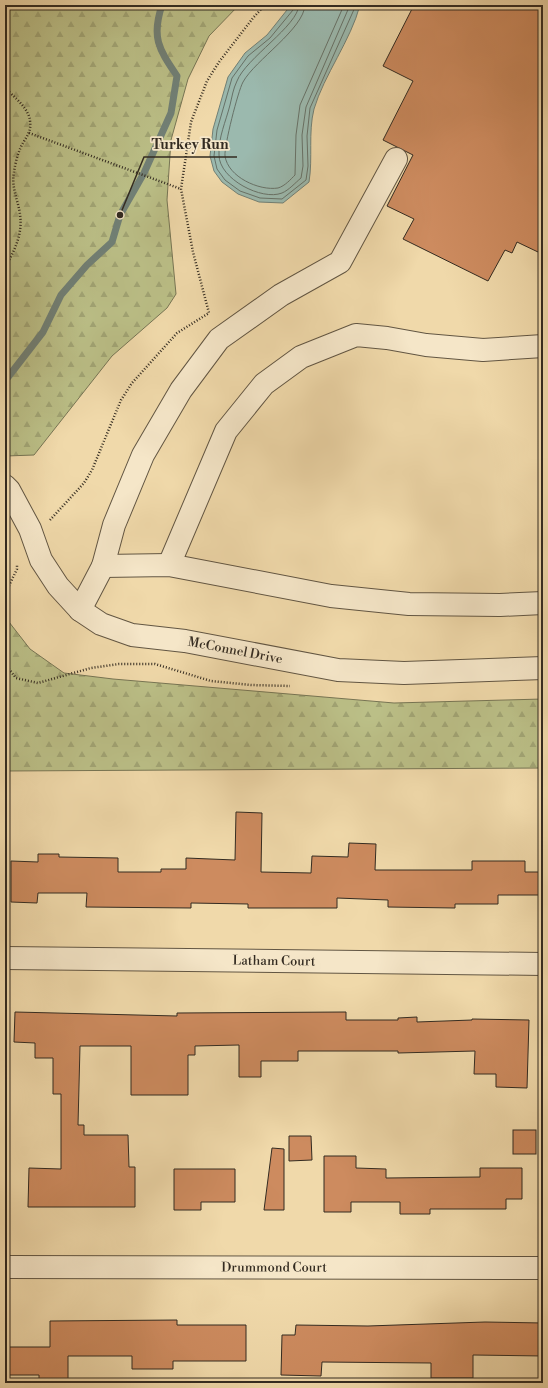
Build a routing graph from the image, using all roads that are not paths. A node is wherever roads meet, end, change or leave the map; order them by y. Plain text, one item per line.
1 (396, 159) dead end
2 (543, 346) edge
3 (5, 486) edge
4 (169, 565) junction
5 (103, 566) junction
6 (543, 603) edge
7 (80, 610) junction
8 (543, 668) edge
9 (5, 958) edge
10 (543, 964) edge
11 (5, 1267) edge
12 (543, 1268) edge

1 - 5 street
2 - 4 street
3 - 7 street, McConnel Drive
4 - 5 street
4 - 6 street
5 - 7 street
7 - 8 street, McConnel Drive
9 - 10 street, Latham Court
11 - 12 street, Drummond Court

